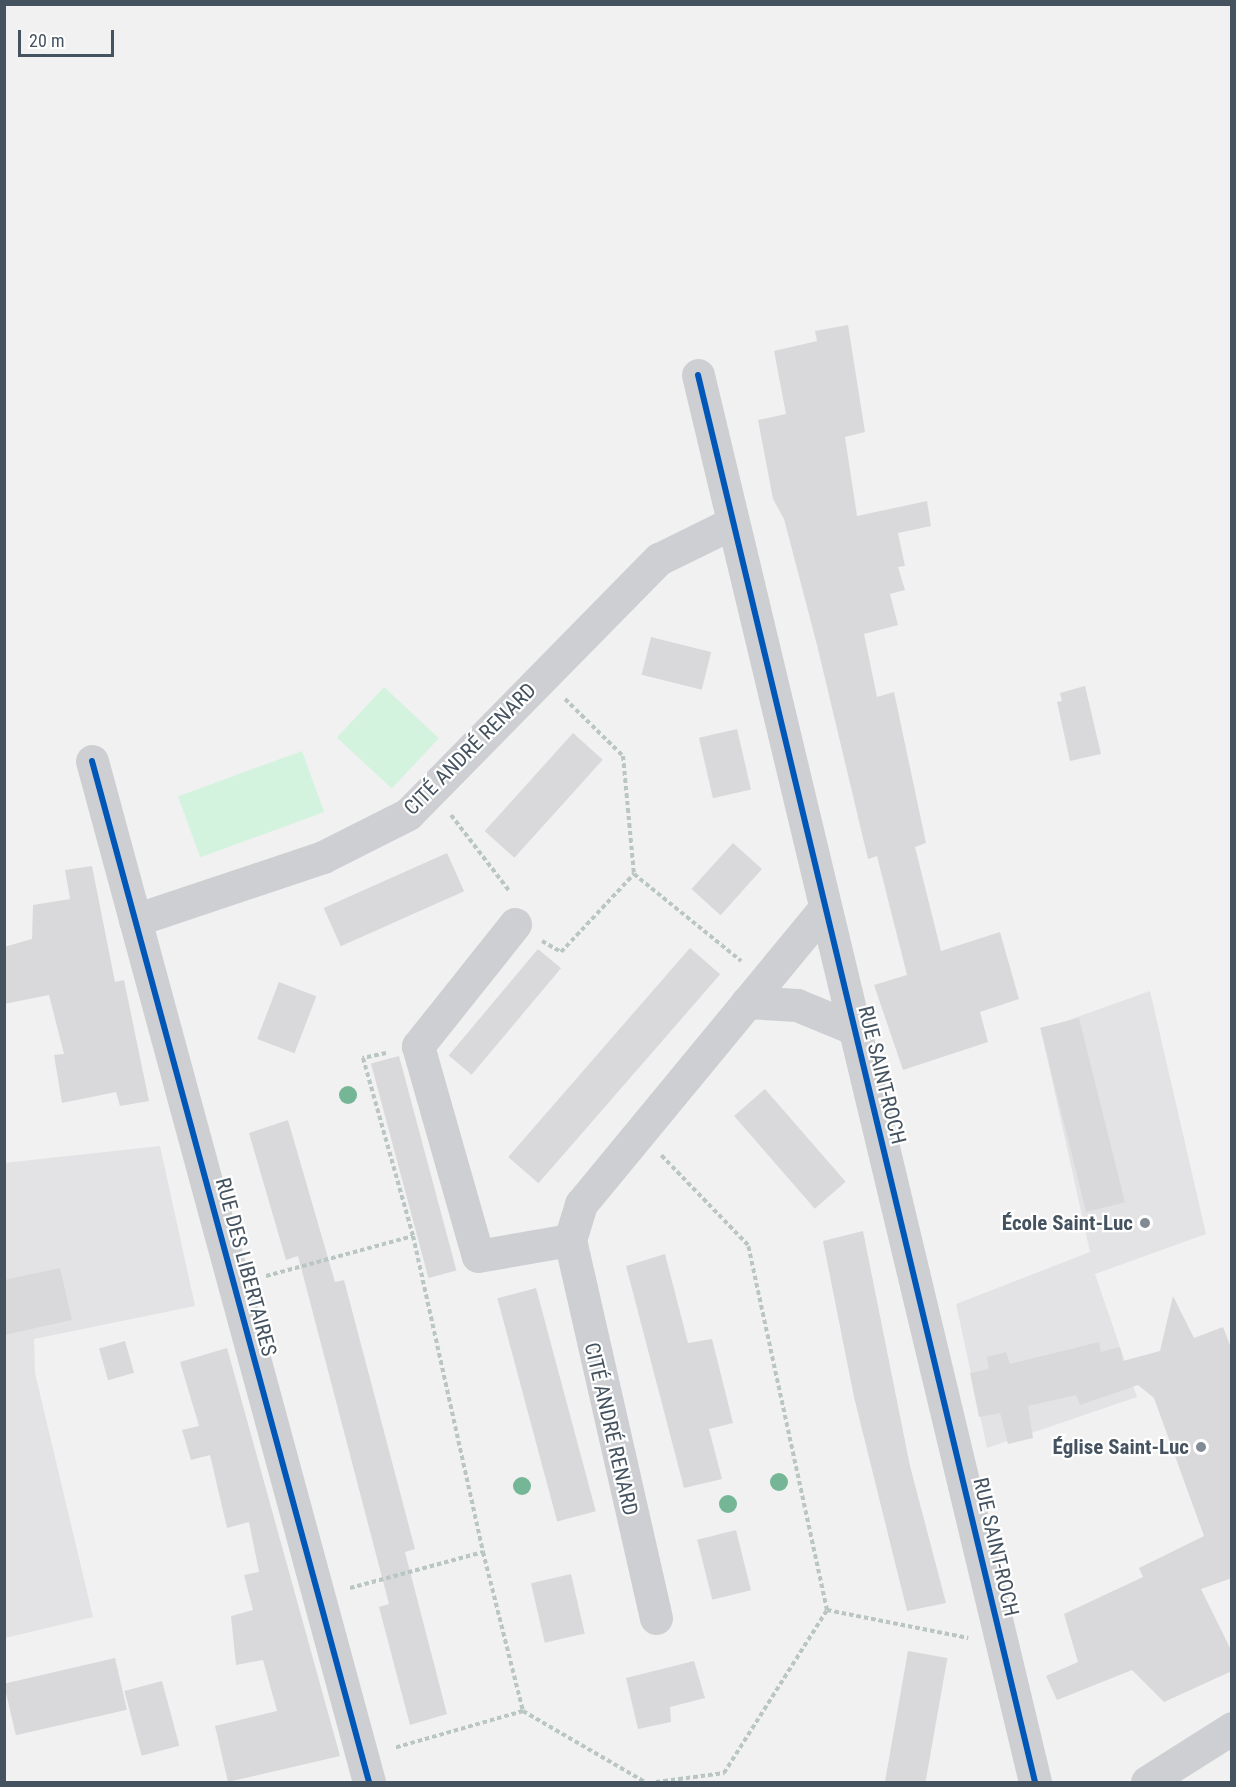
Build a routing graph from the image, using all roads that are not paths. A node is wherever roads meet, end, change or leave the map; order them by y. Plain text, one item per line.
1 (698, 375) dead end
2 (730, 524) junction
3 (92, 761) dead end
4 (824, 909) junction
5 (135, 920) junction
6 (515, 924) road end
7 (756, 992) junction
8 (853, 1028) junction
9 (570, 1240) junction
10 (656, 1618) dead end
11 (1232, 1728) edge
12 (365, 1770) edge
13 (1035, 1782) edge
14 (1147, 1782) edge

1 - 2 street, RUE SAINT-ROCH
2 - 4 street, RUE SAINT-ROCH
2 - 5 street, CITÉ ANDRÉ RENARD
3 - 5 street, RUE DES LIBERTAIRES
4 - 7 street, CITÉ ANDRÉ RENARD
4 - 8 street, RUE SAINT-ROCH
5 - 12 street, RUE DES LIBERTAIRES
6 - 9 street
7 - 8 street
7 - 9 street, CITÉ ANDRÉ RENARD
8 - 13 street, RUE SAINT-ROCH
9 - 10 street, CITÉ ANDRÉ RENARD
11 - 14 street

